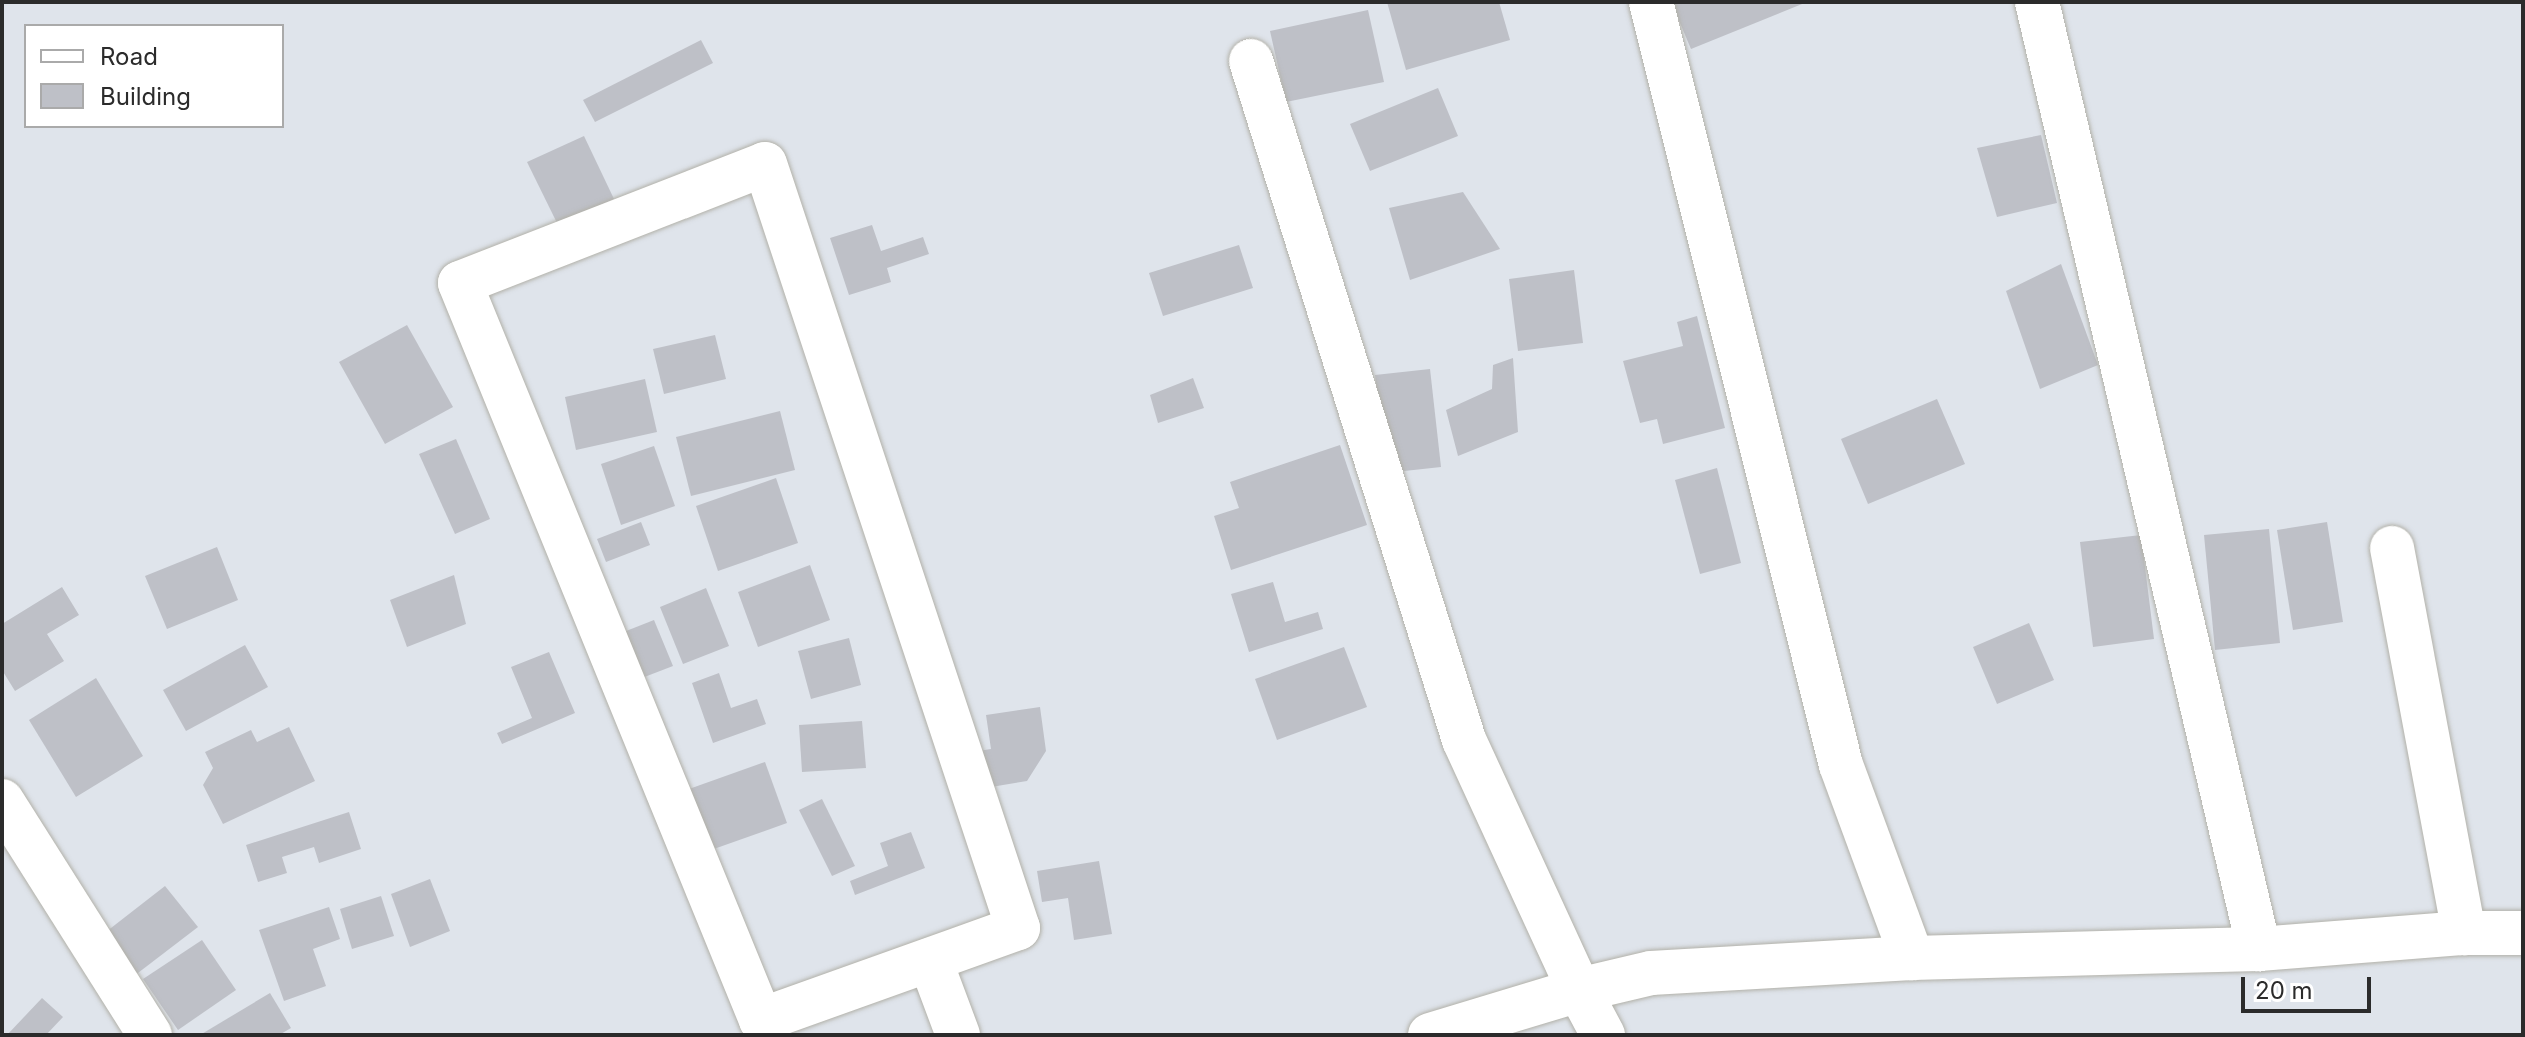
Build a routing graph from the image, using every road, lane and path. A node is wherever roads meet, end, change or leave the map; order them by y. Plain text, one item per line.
1 (1651, 2) edge
2 (2037, 2) edge
3 (1251, 61) dead end
4 (2392, 548) dead end
5 (2, 801) edge
6 (2464, 933) junction
7 (2523, 933) edge
8 (2259, 949) junction
9 (1912, 958) junction
10 (930, 960) junction
11 (1579, 990) junction
12 (150, 1035) edge
13 (958, 1035) edge
14 (1430, 1035) edge
15 (1603, 1035) edge

1 - 9 street
2 - 8 street
3 - 11 street
4 - 6 street
5 - 12 street
6 - 7 street
6 - 8 street
8 - 9 street
9 - 11 street
10 - 10 street
10 - 13 street
11 - 14 street
11 - 15 street

